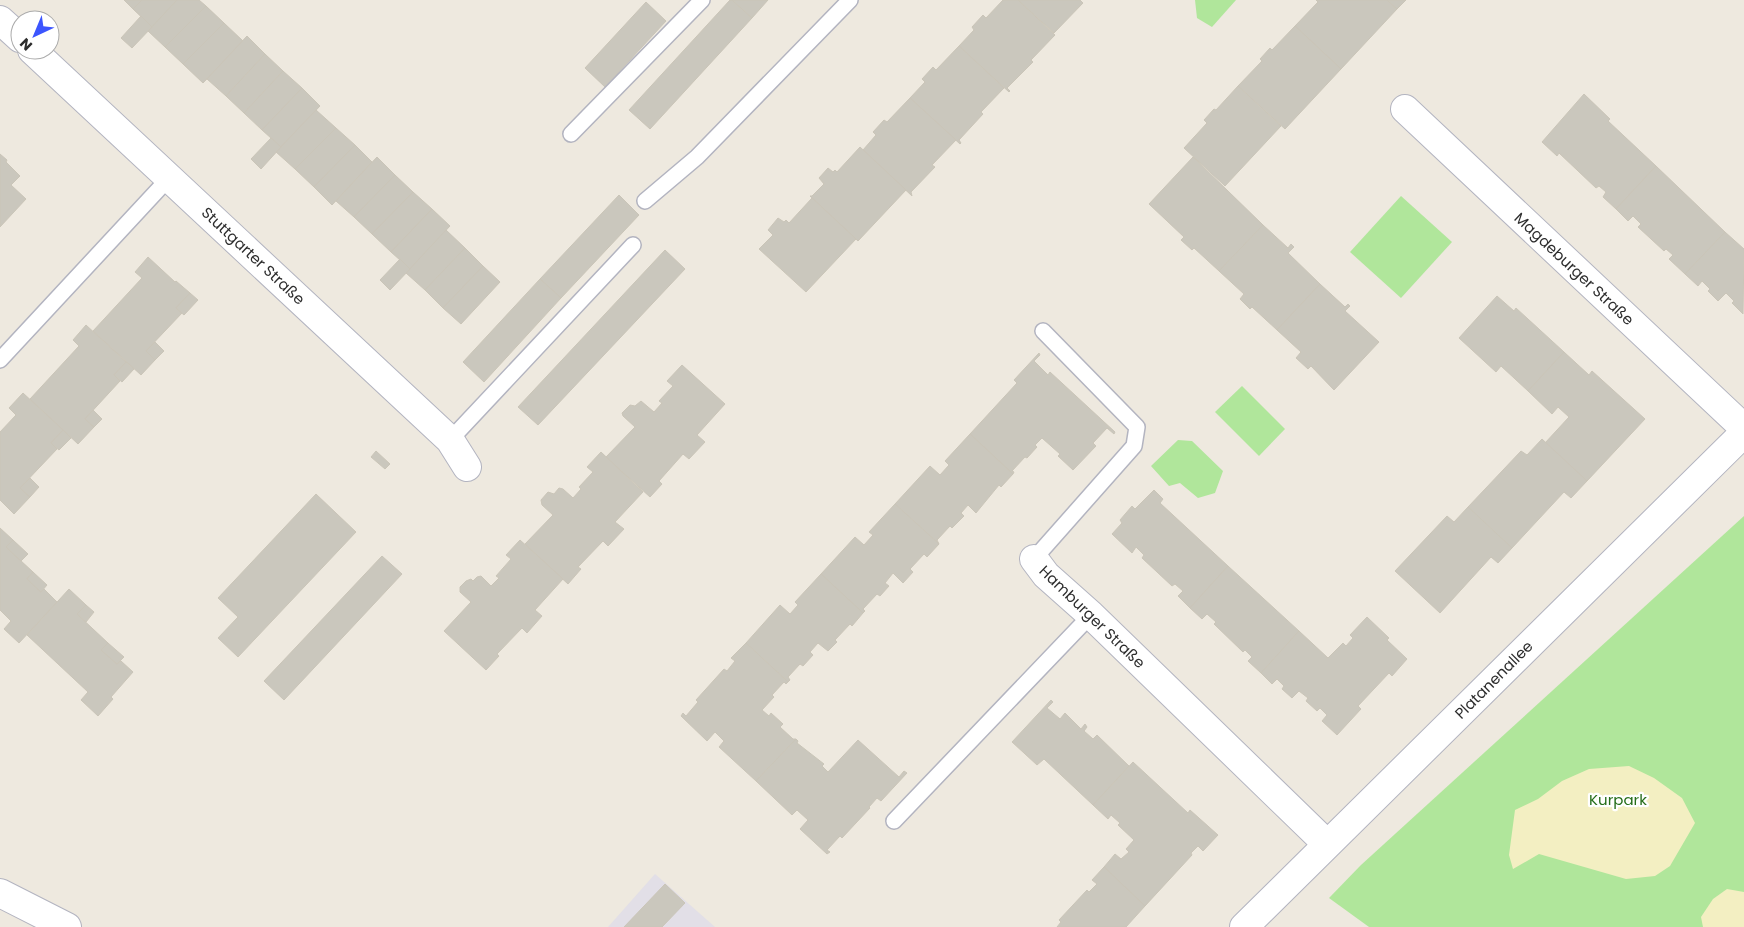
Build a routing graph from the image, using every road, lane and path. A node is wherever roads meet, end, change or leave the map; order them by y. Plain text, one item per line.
1 (702, 0) edge
2 (850, 0) edge
3 (0, 20) edge
4 (10, 29) edge
5 (43, 60) edge
6 (1405, 109) dead end
7 (571, 134) dead end
8 (169, 178) junction
9 (645, 201) dead end
10 (633, 245) dead end
11 (1043, 331) dead end
12 (0, 360) edge
13 (1744, 428) edge
14 (1744, 433) edge
15 (450, 440) junction
16 (467, 467) dead end
17 (1034, 559) joint
18 (1090, 615) junction
19 (894, 821) dead end
20 (1328, 844) junction
21 (0, 893) edge
22 (67, 927) edge
23 (1244, 927) edge

1 - 7 lane
2 - 9 lane
3 - 4 street
5 - 8 street, Stuttgarter Straße
6 - 13 street, Magdeburger Straße
8 - 12 lane
8 - 15 street, Stuttgarter Straße
10 - 15 lane
11 - 17 lane, Hamburger Straße
14 - 20 street, Platanenallee
15 - 16 street, Stuttgarter Straße
17 - 18 street, Hamburger Straße
18 - 19 lane
18 - 20 street, Hamburger Straße
20 - 23 street, Platanenallee
21 - 22 street

